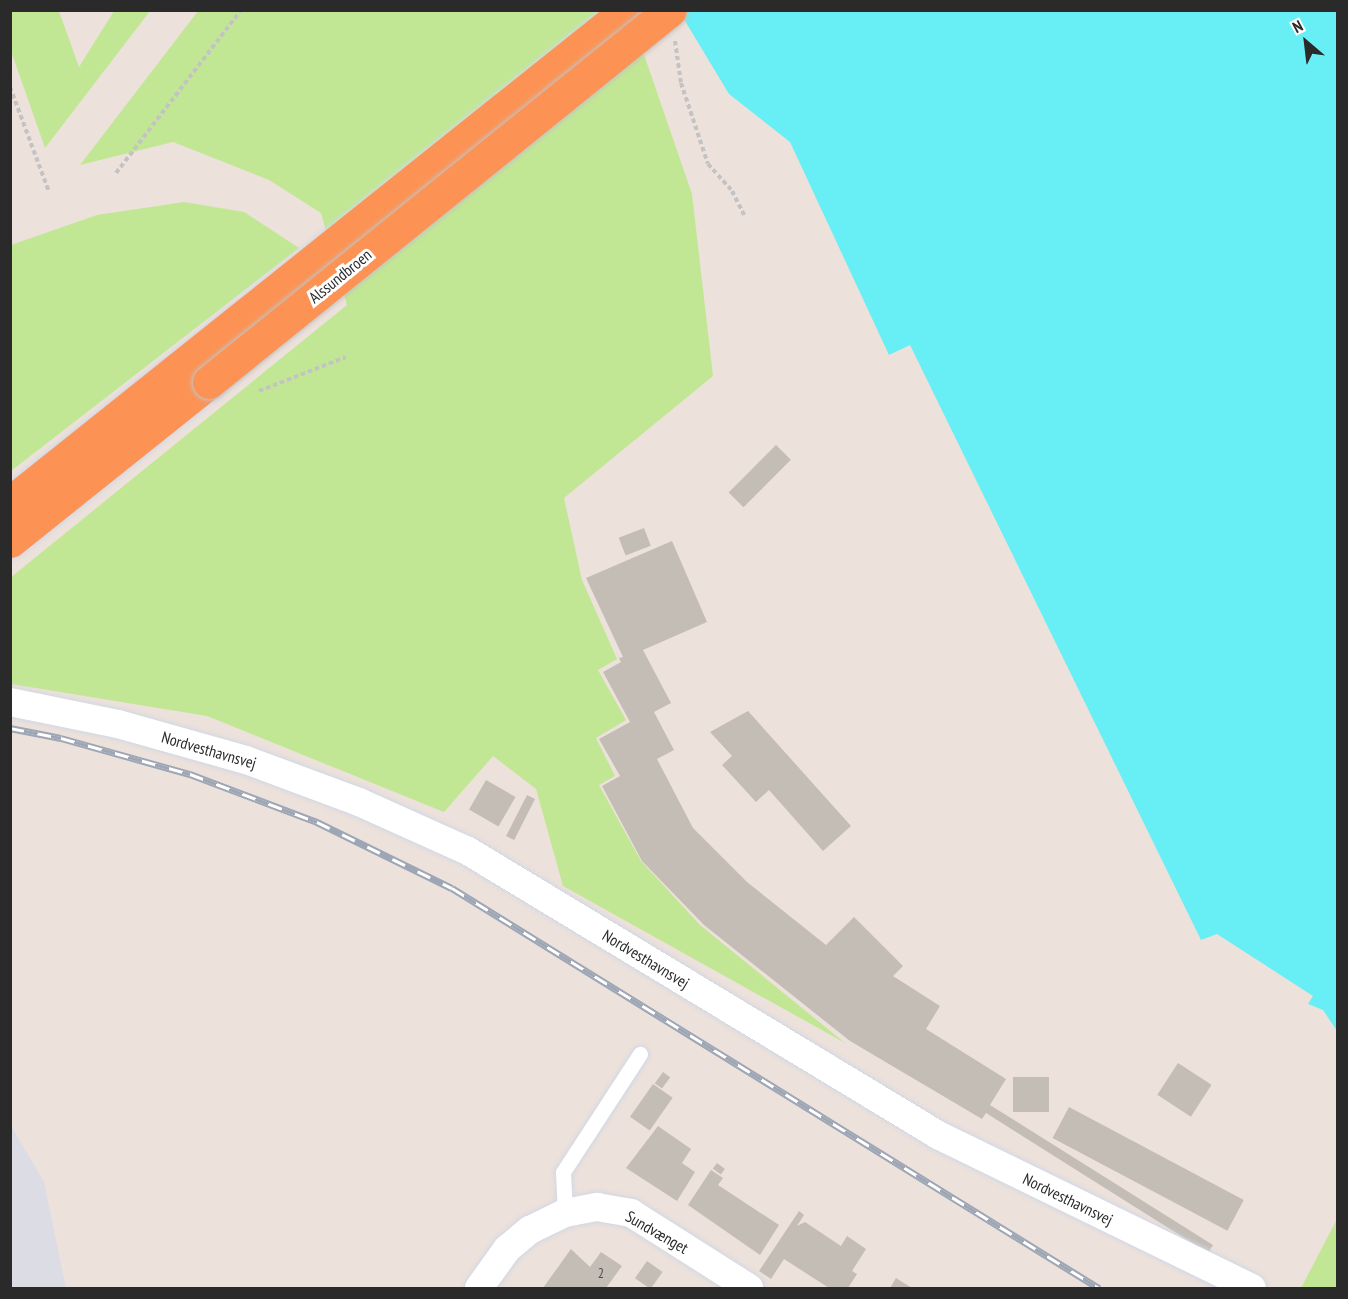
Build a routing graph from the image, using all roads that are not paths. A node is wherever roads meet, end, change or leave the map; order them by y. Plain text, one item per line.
1 (627, 10) edge
2 (670, 20) edge
3 (200, 371) junction
4 (10, 503) edge
5 (10, 541) edge
6 (10, 702) edge
7 (640, 1054) dead end
8 (565, 1212) junction
9 (479, 1288) edge
10 (749, 1288) edge
11 (1252, 1288) edge

1 - 3 highway, Alssundbroen
2 - 3 highway, Alssundbroen, bridge
3 - 4 highway, Alssundbroen
3 - 5 highway, Alssundbroen
6 - 11 street, Nordvesthavnsvej
7 - 8 lane
8 - 9 street, Sundvænget
8 - 10 street, Sundvænget

